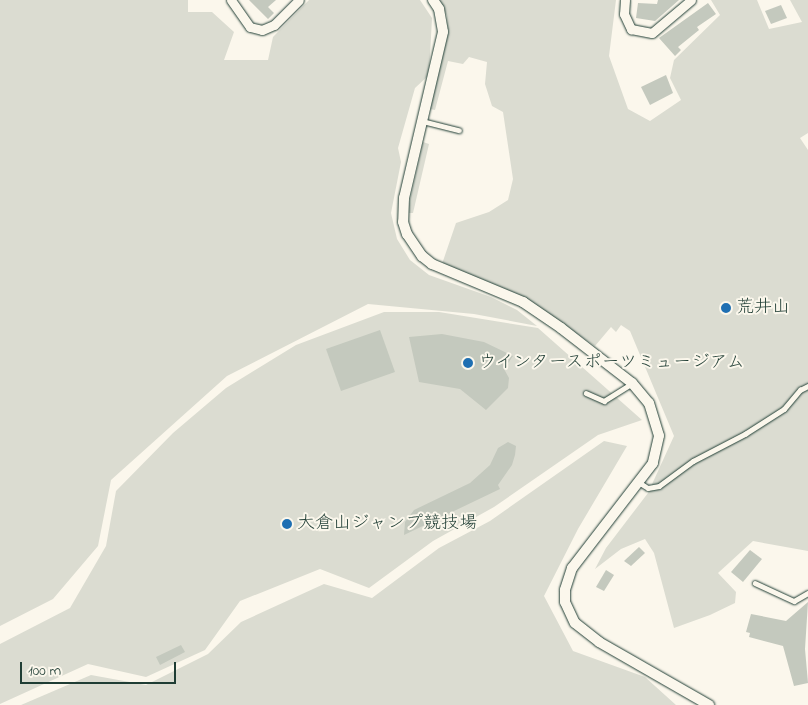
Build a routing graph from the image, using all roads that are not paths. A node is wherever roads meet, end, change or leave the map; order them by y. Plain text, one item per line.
1 (231, 0) edge
2 (299, 0) edge
3 (433, 0) edge
4 (625, 0) edge
5 (691, 0) edge
6 (422, 121) junction
7 (459, 130) dead end
8 (632, 383) junction
9 (808, 386) edge
10 (586, 392) dead end
11 (640, 483) junction
12 (755, 582) dead end
13 (808, 593) edge
14 (709, 705) edge

1 - 2 street
3 - 6 street
4 - 5 street
6 - 7 lane
6 - 8 street
8 - 10 lane
8 - 11 street
9 - 11 lane
11 - 14 street
12 - 13 lane

